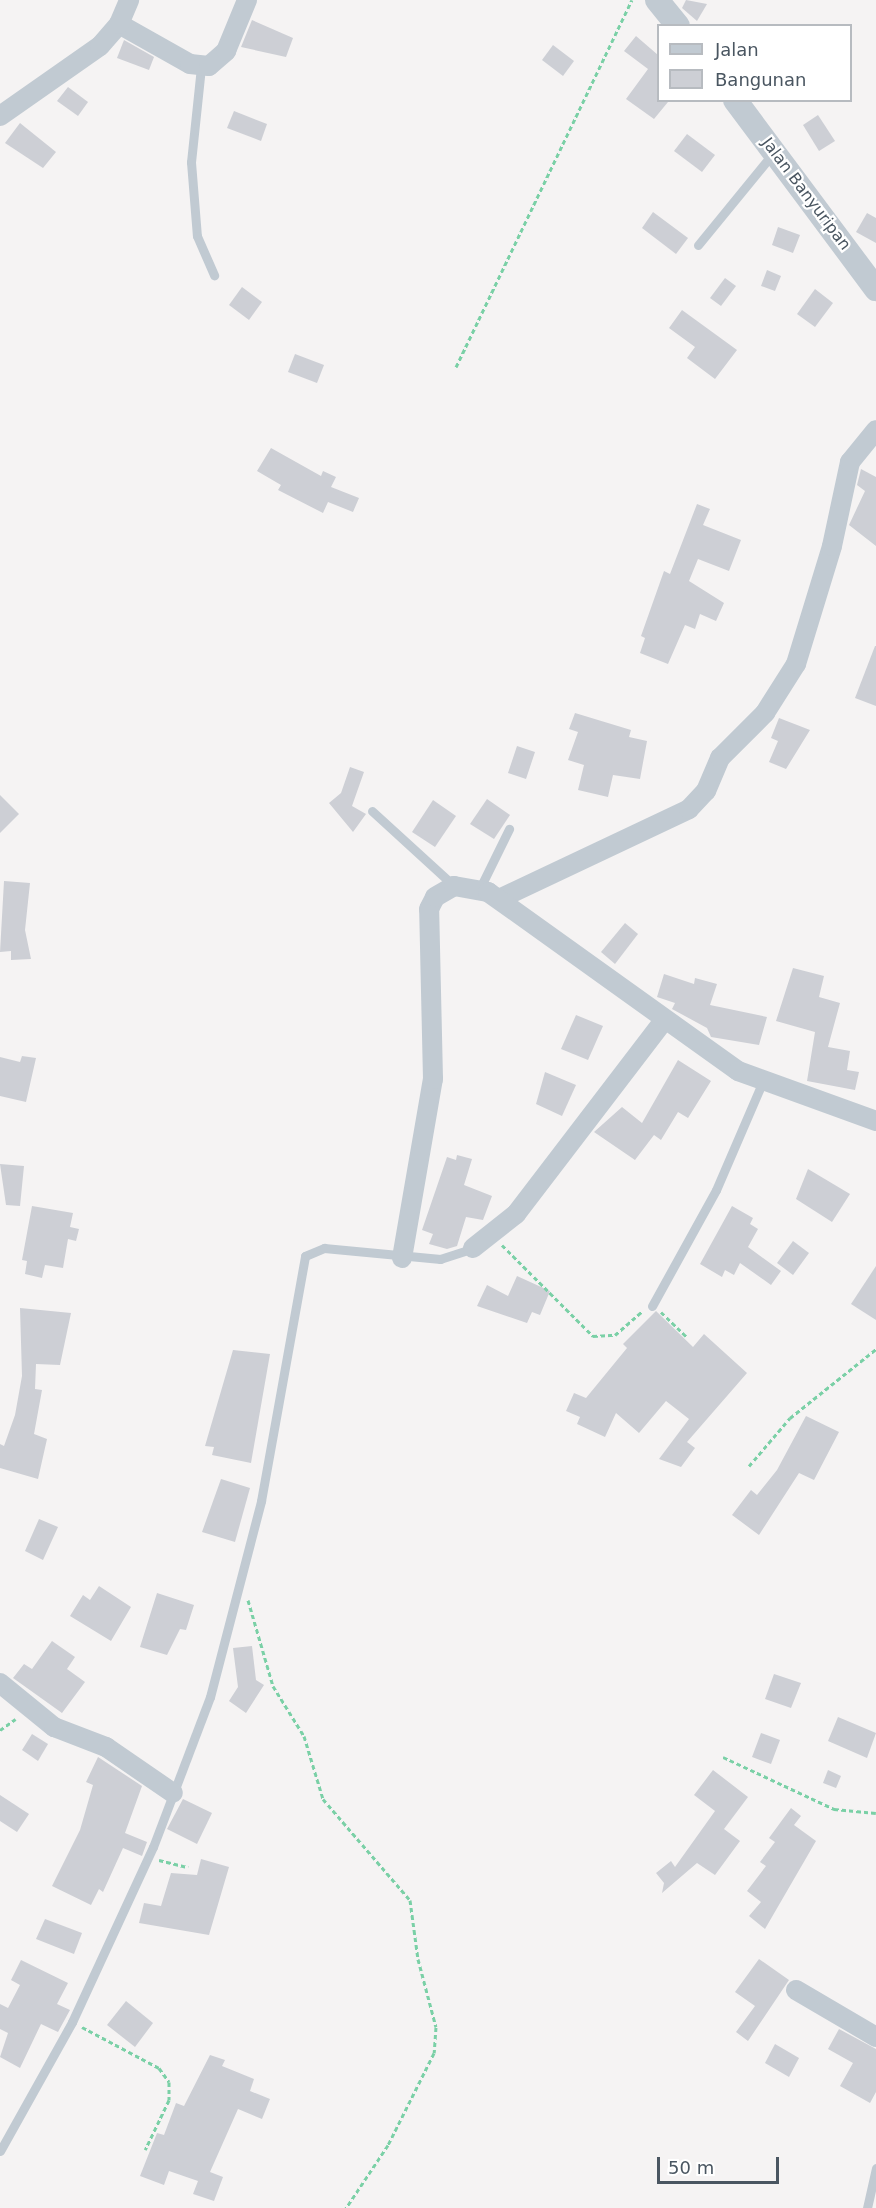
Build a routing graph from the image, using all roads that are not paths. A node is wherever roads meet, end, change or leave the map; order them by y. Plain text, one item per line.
1 (129, 0) edge
2 (247, 0) edge
3 (657, 0) edge
4 (118, 24) junction
5 (676, 24) edge
6 (201, 67) junction
7 (737, 102) edge
8 (0, 116) edge
9 (776, 151) junction
10 (698, 245) dead end
11 (214, 275) dead end
12 (876, 289) edge
13 (876, 430) edge
14 (372, 812) dead end
15 (509, 829) dead end
16 (454, 886) junction
17 (480, 888) junction
18 (499, 899) junction
19 (663, 1022) junction
20 (762, 1083) junction
21 (876, 1121) edge
22 (472, 1248) joint
23 (402, 1258) junction
24 (652, 1306) road end
25 (0, 1683) edge
26 (173, 1793) junction
27 (796, 1990) dead end
28 (876, 2037) edge
29 (0, 2151) edge
30 (876, 2168) edge
31 (867, 2208) edge

1 - 4 street
2 - 6 street
3 - 5 street
4 - 6 street
4 - 8 street
6 - 11 lane
7 - 9 street, Jalan Banyuripan
9 - 10 lane
9 - 12 street, Jalan Banyuripan
13 - 18 street
14 - 16 lane
15 - 17 lane
16 - 17 street
16 - 23 street
17 - 18 street
18 - 19 street
19 - 20 street
19 - 22 street
20 - 21 street
20 - 24 lane
22 - 23 lane
23 - 26 lane
25 - 26 street
26 - 29 lane
27 - 28 street
30 - 31 lane

